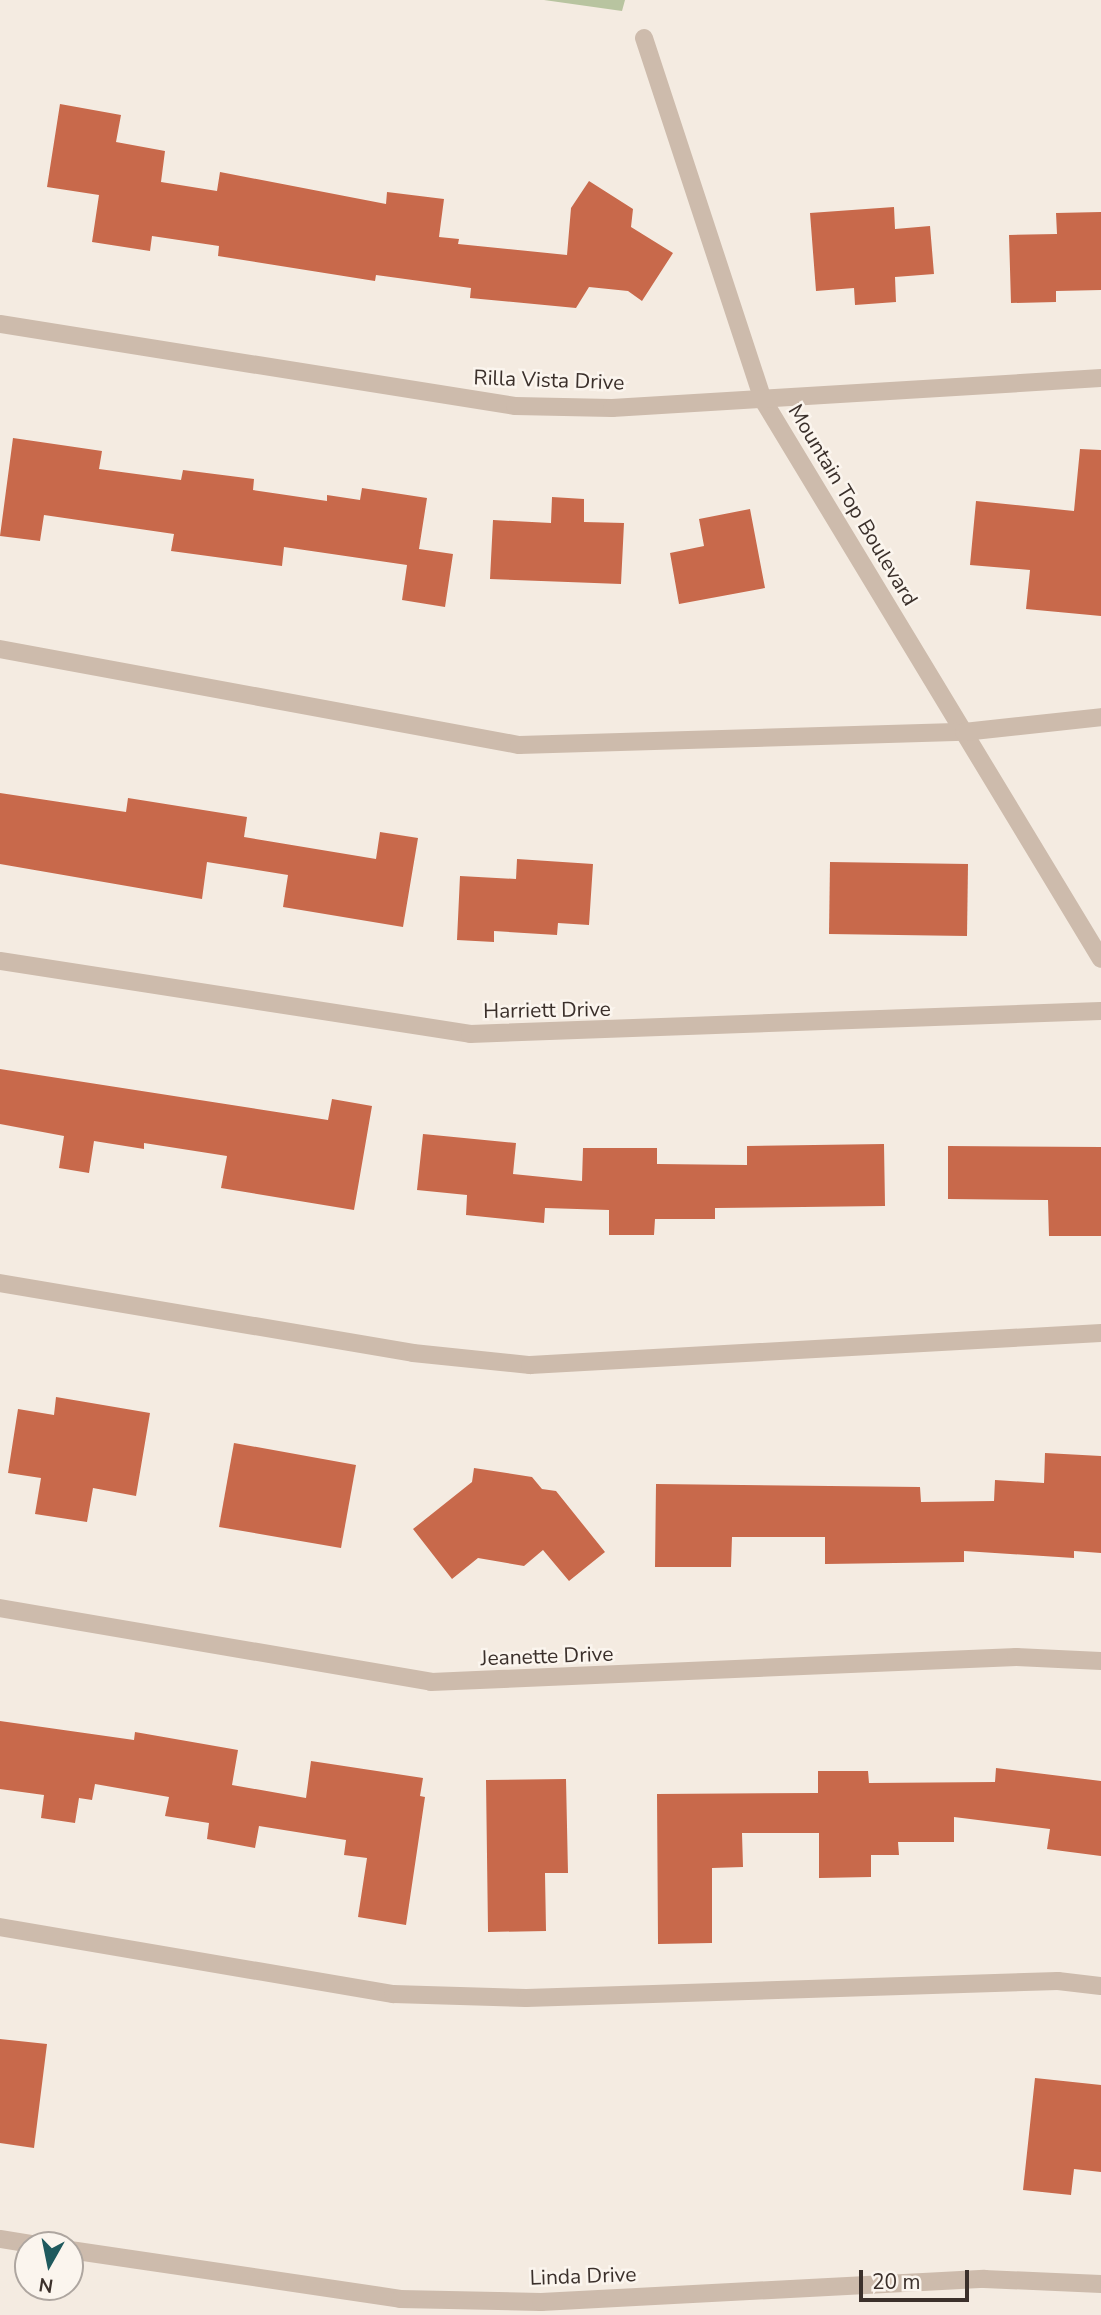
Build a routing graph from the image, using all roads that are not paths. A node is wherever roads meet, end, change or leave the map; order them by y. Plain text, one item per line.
1 (644, 38) dead end
2 (0, 324) edge
3 (1101, 378) edge
4 (763, 400) junction
5 (0, 649) edge
6 (1101, 717) edge
7 (964, 732) junction
8 (1101, 960) edge
9 (0, 961) edge
10 (1101, 1011) edge
11 (0, 1283) edge
12 (1101, 1333) edge
13 (0, 1608) edge
14 (1101, 1661) edge
15 (0, 1927) edge
16 (1101, 1986) edge
17 (84, 2252) edge
18 (1101, 2284) edge

1 - 4 street, Mountain Top Boulevard
2 - 4 street, Rilla Vista Drive
3 - 4 street, Rilla Vista Drive
4 - 7 street, Mountain Top Boulevard
5 - 7 street
6 - 7 street
7 - 8 street, Mountain Top Boulevard
9 - 10 street, Harriett Drive
11 - 12 street
13 - 14 street, Jeanette Drive
15 - 16 street
17 - 18 street, Linda Drive

